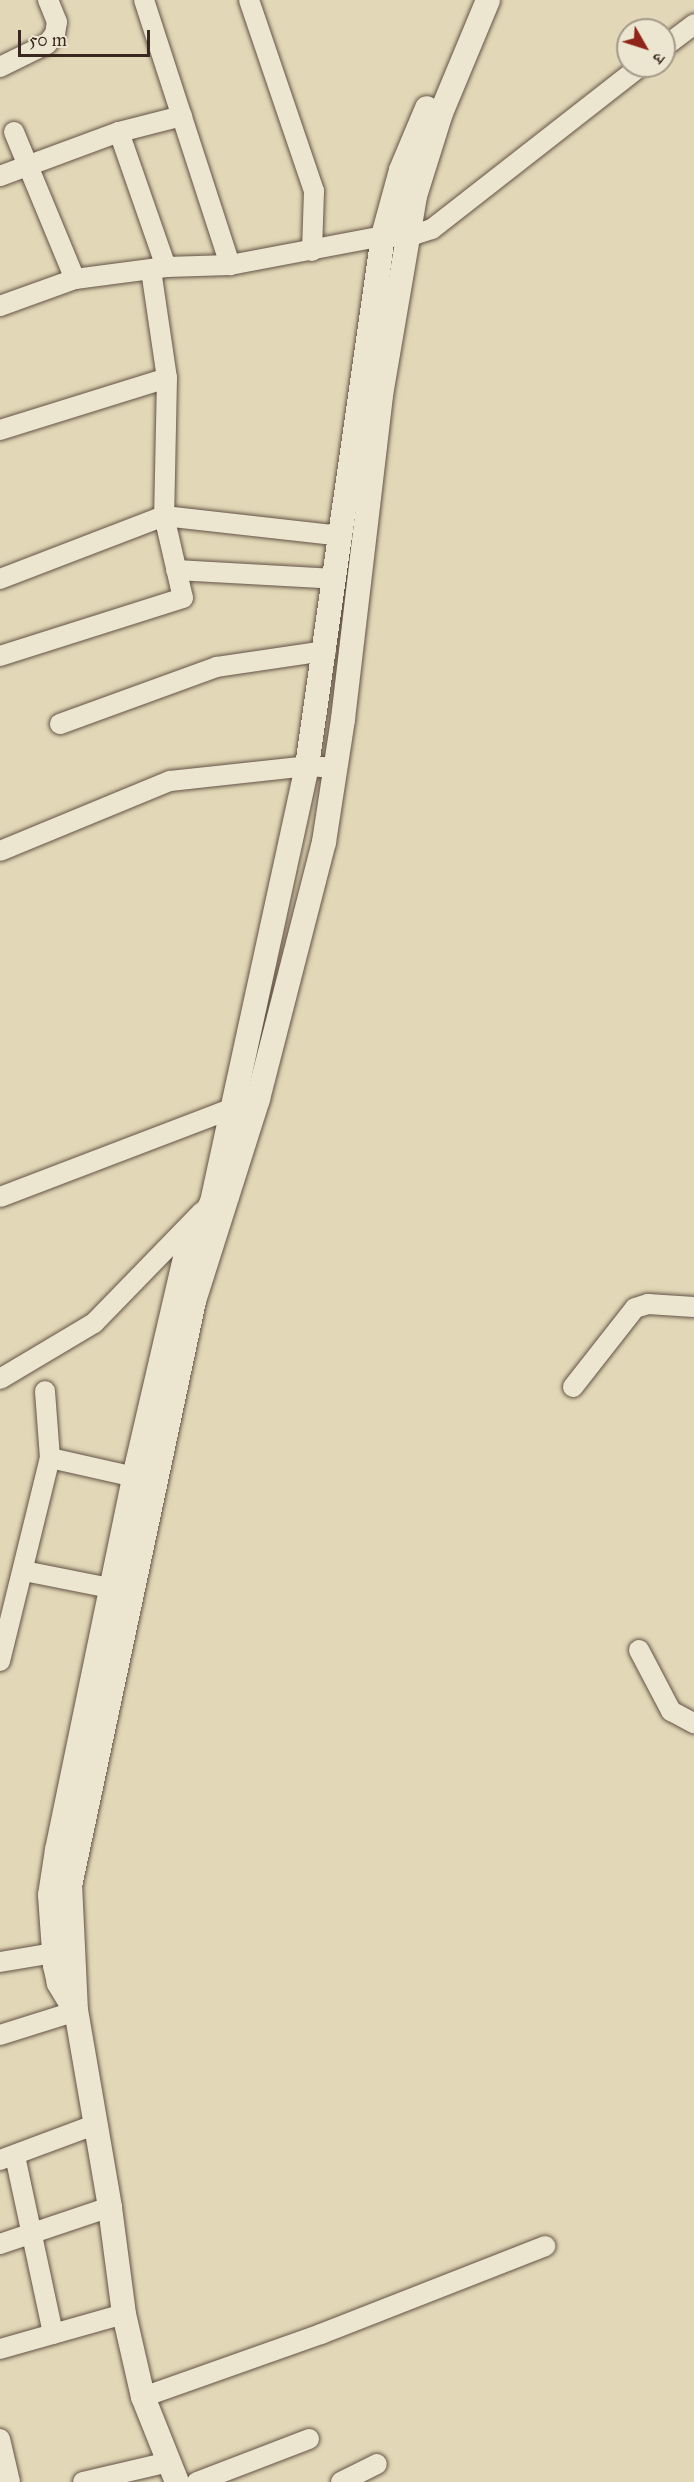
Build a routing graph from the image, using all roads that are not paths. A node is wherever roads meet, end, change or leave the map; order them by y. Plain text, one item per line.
1 (48, 0) edge
2 (144, 0) edge
3 (249, 0) edge
4 (470, 0) edge
5 (488, 0) edge
6 (694, 24) edge
7 (676, 38) edge
8 (0, 67) edge
9 (625, 78) edge
10 (182, 116) junction
11 (14, 132) dead end
12 (119, 132) junction
13 (27, 165) junction
14 (0, 176) edge
15 (382, 236) junction
16 (407, 237) junction
17 (312, 251) junction
18 (230, 265) junction
19 (158, 268) junction
20 (75, 279) junction
21 (0, 306) edge
22 (167, 378) junction
23 (0, 430) edge
24 (164, 516) junction
25 (341, 537) junction
26 (176, 570) junction
27 (0, 579) edge
28 (335, 579) junction
29 (326, 651) junction
30 (0, 656) edge
31 (60, 724) dead end
32 (307, 766) junction
33 (337, 768) junction
34 (0, 851) edge
35 (258, 1099) junction
36 (232, 1108) junction
37 (0, 1197) edge
38 (218, 1203) junction
39 (694, 1306) edge
40 (0, 1378) edge
41 (573, 1387) dead end
42 (45, 1391) dead end
43 (50, 1458) junction
44 (134, 1477) junction
45 (24, 1570) junction
46 (119, 1591) junction
47 (6, 1607) edge
48 (639, 1650) dead end
49 (0, 1661) edge
50 (694, 1723) edge
51 (61, 1885) junction
52 (54, 1953) junction
53 (0, 1962) edge
54 (76, 2012) junction
55 (0, 2035) edge
56 (93, 2125) junction
57 (8, 2158) edge
58 (110, 2207) junction
59 (32, 2235) junction
60 (0, 2244) edge
61 (545, 2246) dead end
62 (124, 2314) junction
63 (53, 2334) junction
64 (0, 2349) edge
65 (142, 2397) junction
66 (0, 2439) edge
67 (309, 2439) dead end
68 (377, 2464) dead end
69 (173, 2472) edge
70 (137, 2476) edge
71 (10, 2482) edge
72 (83, 2482) edge
73 (197, 2482) edge
74 (341, 2482) edge

1 - 8 street
2 - 10 street
3 - 17 street
4 - 15 street
5 - 16 street
6 - 7 street
9 - 16 street
10 - 12 street
10 - 18 street
11 - 13 street
12 - 13 street
12 - 19 street
13 - 14 street
13 - 20 street
15 - 16 street
15 - 17 street
15 - 25 street
16 - 33 street
17 - 18 street
18 - 19 street
19 - 20 street
19 - 22 street
20 - 21 street
22 - 23 street
22 - 24 street
24 - 25 street
24 - 26 street
24 - 27 street
25 - 28 street
26 - 28 street
26 - 30 street
28 - 29 street
29 - 31 street
29 - 32 street
32 - 33 street
32 - 34 street
32 - 36 street
33 - 35 street
35 - 36 street
35 - 38 street
36 - 37 street
36 - 38 street
38 - 40 street
38 - 44 street
38 - 46 street
39 - 41 street
42 - 43 street
43 - 44 street
43 - 45 street
44 - 46 street
45 - 46 street
45 - 47 street
46 - 51 street
47 - 49 street
48 - 50 street
51 - 52 street
51 - 54 street
52 - 53 street
52 - 54 street
54 - 55 street
54 - 56 street
56 - 57 street
56 - 58 street
57 - 59 street
58 - 59 street
58 - 62 street
59 - 60 street
59 - 63 street
61 - 65 street
62 - 63 street
62 - 65 street
63 - 64 street
65 - 69 street
66 - 71 street
67 - 73 street
68 - 74 street
69 - 70 street
70 - 72 street

